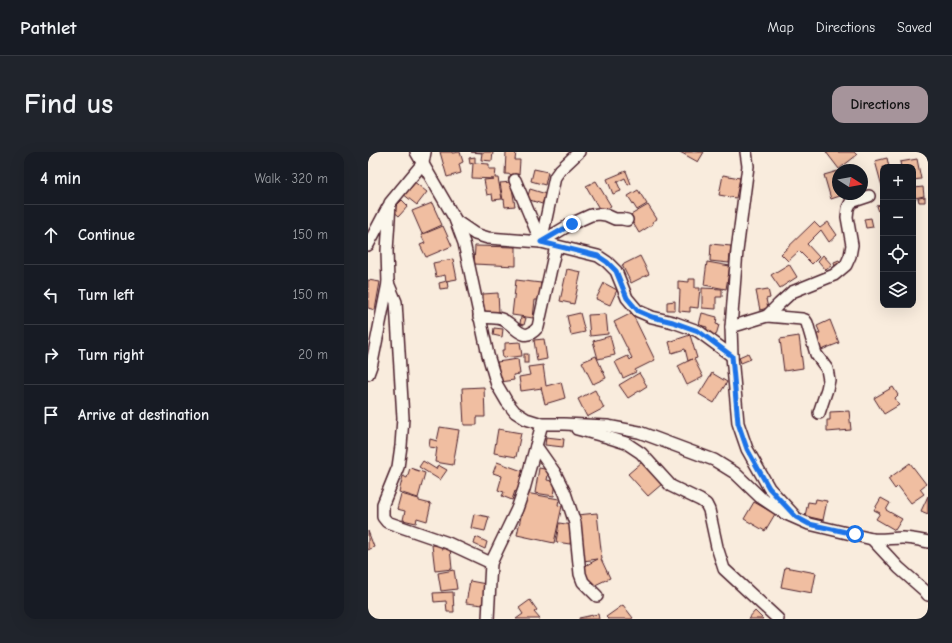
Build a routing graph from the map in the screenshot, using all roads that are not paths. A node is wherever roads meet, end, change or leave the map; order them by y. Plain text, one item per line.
1 (579, 152) edge
2 (746, 152) edge
3 (423, 154) edge
4 (515, 180) dead end
5 (869, 196) dead end
6 (390, 203) junction
7 (627, 220) dead end
8 (456, 221) junction
9 (541, 242) junction
10 (368, 245) edge
11 (556, 246) junction
12 (388, 282) junction
13 (768, 316) junction
14 (479, 317) junction
15 (731, 327) junction
16 (732, 356) junction
17 (368, 374) edge
18 (818, 413) dead end
19 (542, 424) junction
20 (564, 424) junction
21 (536, 446) junction
22 (809, 524) junction
23 (872, 539) junction
24 (928, 542) edge
25 (491, 563) junction
26 (928, 595) edge
27 (597, 596) dead end
28 (488, 619) edge
29 (778, 619) edge

1 - 9 street
2 - 15 street
3 - 6 street
3 - 8 street
4 - 9 street
5 - 13 street
6 - 10 street
6 - 12 street
7 - 9 street
8 - 9 street
8 - 14 street
9 - 11 street
11 - 14 street
11 - 16 street
12 - 17 street
12 - 25 street
13 - 15 street
13 - 18 street
14 - 19 street
15 - 16 street
16 - 22 street
19 - 20 street
19 - 21 street
20 - 22 street
20 - 29 street
21 - 25 street
21 - 27 street
22 - 23 street
23 - 24 street
23 - 26 street
25 - 28 street

